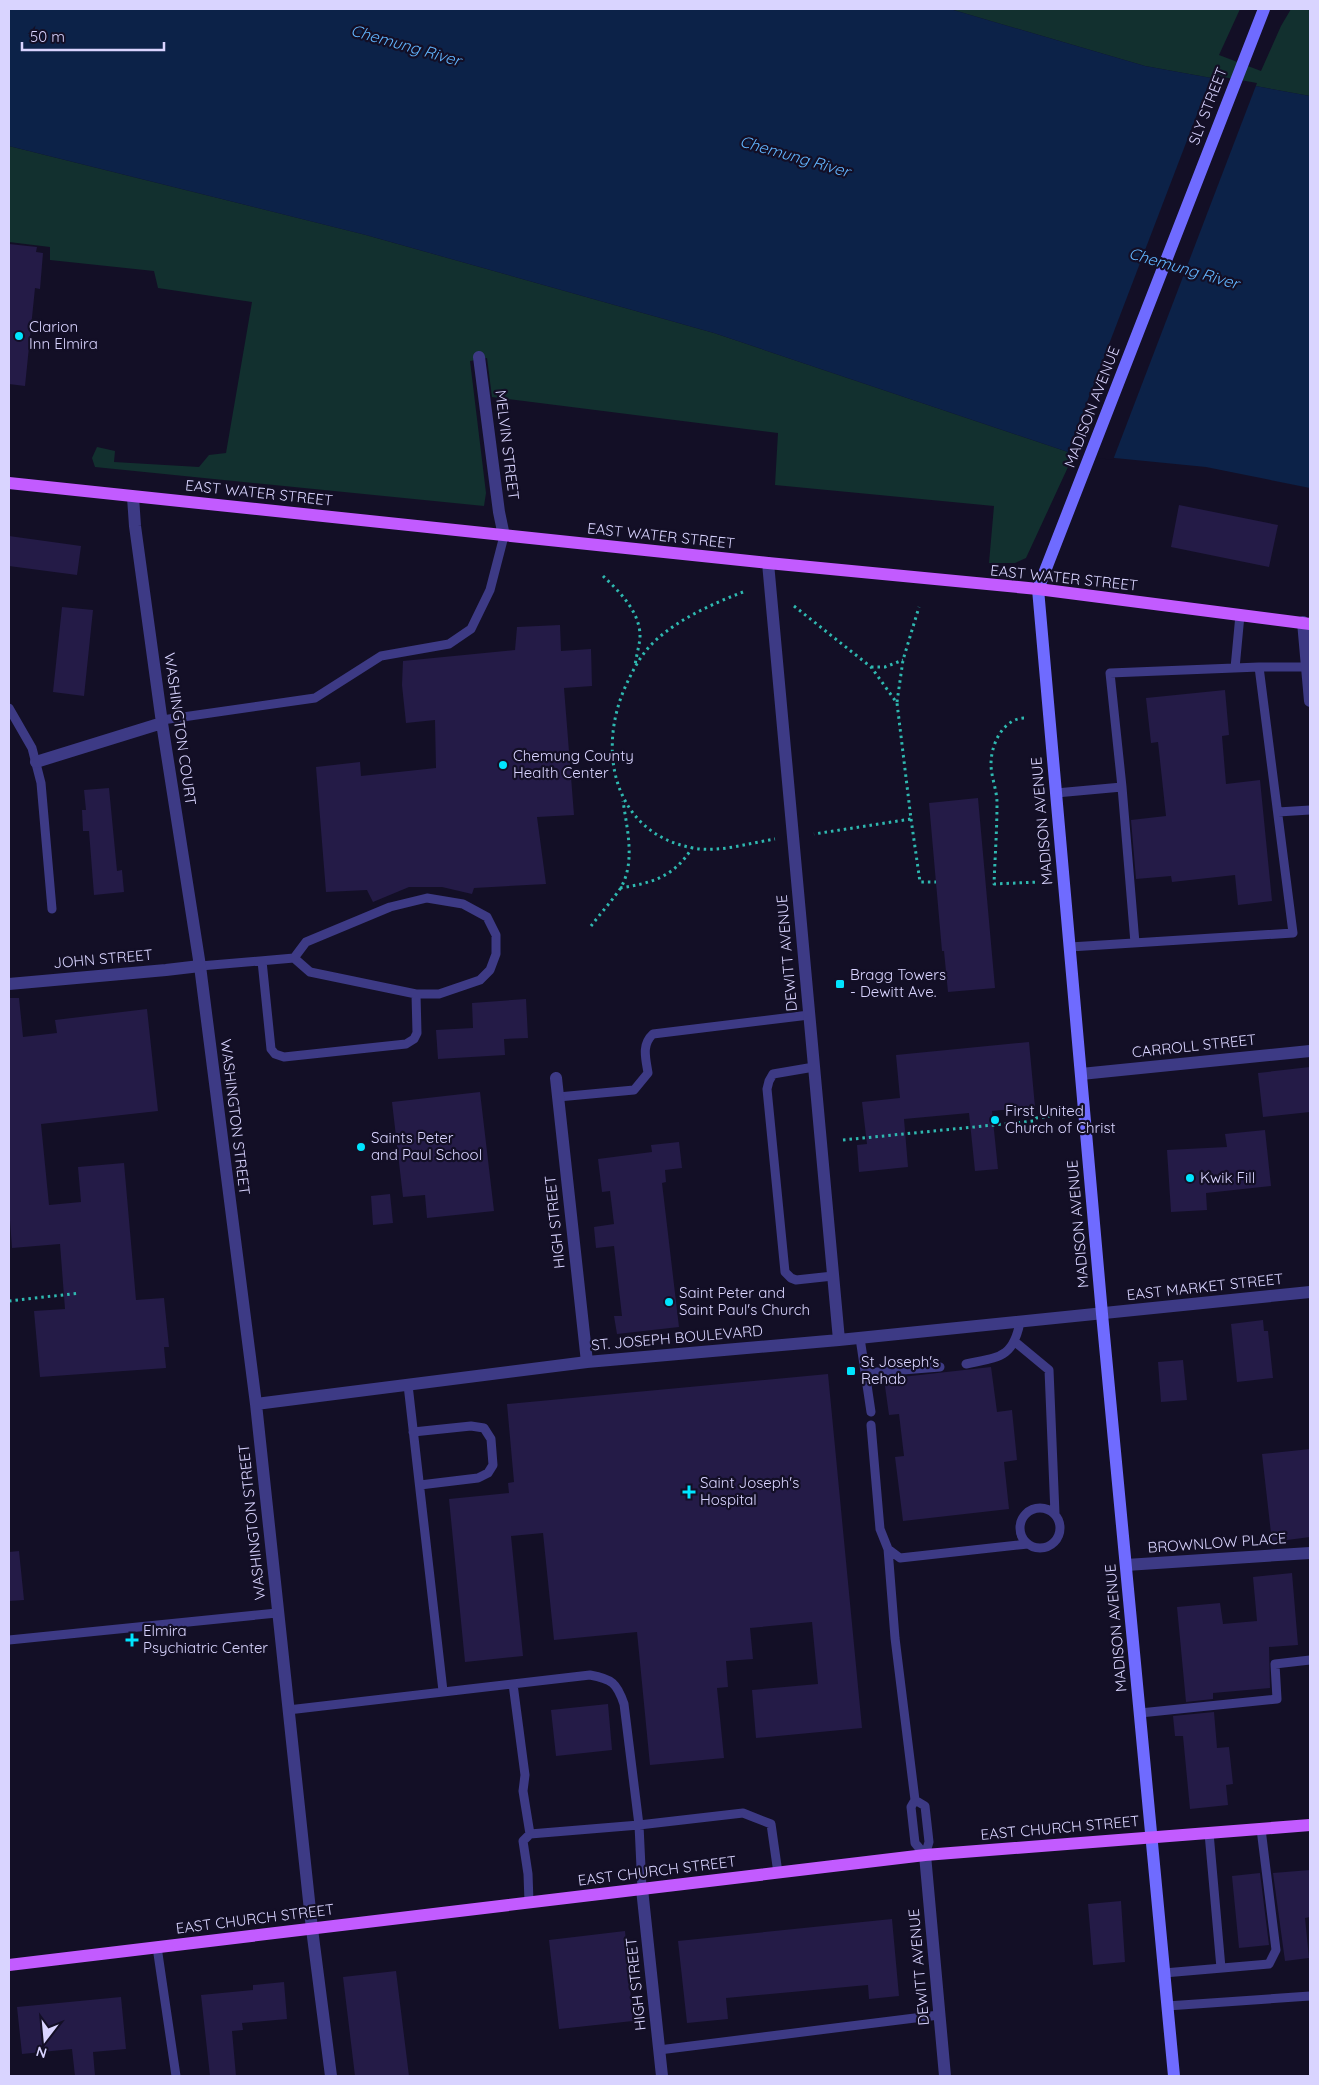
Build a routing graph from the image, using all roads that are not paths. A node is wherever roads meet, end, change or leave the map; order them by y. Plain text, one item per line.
1 (1264, 9) edge
2 (1183, 216) joint
3 (479, 357) dead end
4 (9, 483) edge
5 (133, 496) junction
6 (504, 536) junction
7 (768, 563) junction
8 (1038, 589) junction
9 (1240, 615) junction
10 (1306, 623) edge
11 (1259, 667) junction
12 (1307, 667) junction
13 (1235, 668) junction
14 (1310, 701) edge
15 (9, 708) edge
16 (162, 721) junction
17 (36, 762) junction
18 (1122, 787) junction
19 (1056, 793) junction
20 (1310, 810) edge
21 (1278, 812) junction
22 (52, 909) dead end
23 (1135, 943) junction
24 (1070, 947) junction
25 (294, 958) junction
26 (262, 961) junction
27 (200, 966) junction
28 (9, 984) edge
29 (416, 994) junction
30 (809, 1015) junction
31 (1310, 1051) edge
32 (814, 1067) junction
33 (1081, 1074) junction
34 (556, 1078) dead end
35 (558, 1097) junction
36 (833, 1276) junction
37 (1310, 1292) edge
38 (1102, 1314) junction
39 (1020, 1322) junction
40 (860, 1338) junction
41 (840, 1340) junction
42 (1014, 1341) junction
43 (587, 1362) junction
44 (966, 1364) dead end
45 (940, 1367) dead end
46 (865, 1373) junction
47 (408, 1385) junction
48 (256, 1404) junction
49 (871, 1412) dead end
50 (871, 1425) dead end
51 (413, 1432) junction
52 (420, 1485) junction
53 (1055, 1514) junction
54 (1028, 1544) junction
55 (888, 1549) junction
56 (1310, 1553) edge
57 (1126, 1565) junction
58 (277, 1613) junction
59 (9, 1640) edge
60 (1310, 1660) edge
61 (513, 1684) junction
62 (443, 1692) junction
63 (288, 1710) junction
64 (1140, 1712) junction
65 (915, 1800) junction
66 (639, 1824) junction
67 (1310, 1825) edge
68 (1261, 1829) junction
69 (1209, 1833) junction
70 (530, 1834) junction
71 (1152, 1837) junction
72 (925, 1855) junction
73 (778, 1872) junction
74 (642, 1889) junction
75 (529, 1902) junction
76 (312, 1929) junction
77 (157, 1947) junction
78 (9, 1965) edge
79 (1221, 1968) junction
80 (1164, 1973) junction
81 (1310, 1996) edge
82 (1167, 2006) junction
83 (939, 2015) junction
84 (659, 2050) junction
85 (176, 2076) edge
86 (332, 2076) edge
87 (662, 2076) edge
88 (945, 2076) edge
89 (1174, 2076) edge

1 - 2 main road, SLY STREET
2 - 8 main road, MADISON AVENUE
3 - 6 street, MELVIN STREET
4 - 5 main road, EAST WATER STREET
5 - 6 main road, EAST WATER STREET
5 - 16 street, WASHINGTON COURT
6 - 7 main road, EAST WATER STREET
6 - 16 lane
7 - 8 main road, EAST WATER STREET
7 - 30 street, DEWITT AVENUE
8 - 9 main road, EAST WATER STREET
8 - 19 main road, MADISON AVENUE
9 - 10 main road, EAST WATER STREET
9 - 13 lane
10 - 12 street
11 - 12 lane
11 - 13 lane
11 - 21 lane
12 - 14 street
13 - 18 lane
15 - 17 lane
16 - 17 street
16 - 27 street, WASHINGTON COURT
17 - 22 lane
18 - 19 lane
18 - 23 lane
19 - 24 main road, MADISON AVENUE
20 - 21 lane
21 - 23 lane
23 - 24 lane
24 - 33 main road, MADISON AVENUE
25 - 26 lane
25 - 29 lane
25 - 29 lane
26 - 27 lane
26 - 29 lane
27 - 28 street, JOHN STREET
27 - 48 street, WASHINGTON STREET
30 - 32 street, DEWITT AVENUE
30 - 35 lane
31 - 33 street, CARROLL STREET
32 - 36 street, DEWITT AVENUE
32 - 36 lane
33 - 38 main road, MADISON AVENUE
34 - 35 street, HIGH STREET
35 - 43 street, HIGH STREET
36 - 41 street, DEWITT AVENUE
37 - 38 street, EAST MARKET STREET
38 - 39 street, ST. JOSEPH BOULEVARD
38 - 57 main road, MADISON AVENUE
39 - 40 street, ST. JOSEPH BOULEVARD
39 - 42 lane
40 - 41 street, ST. JOSEPH BOULEVARD
40 - 46 lane
41 - 43 street, ST. JOSEPH BOULEVARD
42 - 44 lane
42 - 53 lane
43 - 47 street, ST. JOSEPH BOULEVARD
45 - 46 lane
46 - 49 lane
47 - 48 street, ST. JOSEPH BOULEVARD
47 - 51 lane
48 - 58 street, WASHINGTON STREET
50 - 55 lane
51 - 52 lane
51 - 52 lane
52 - 62 lane
53 - 54 lane
53 - 54 lane
54 - 55 lane
55 - 65 lane
56 - 57 street, BROWNLOW PLACE
57 - 64 main road, MADISON AVENUE
58 - 59 lane
58 - 63 street, WASHINGTON STREET
60 - 64 lane
61 - 62 lane
61 - 66 lane
61 - 70 lane
62 - 63 lane
63 - 76 street, WASHINGTON STREET
64 - 71 main road, MADISON AVENUE
65 - 72 lane
65 - 72 lane
66 - 70 lane
66 - 73 lane
66 - 74 lane
67 - 68 main road, EAST CHURCH STREET
68 - 69 main road, EAST CHURCH STREET
68 - 79 lane
69 - 71 main road, EAST CHURCH STREET
69 - 79 lane
70 - 75 lane
71 - 72 main road, EAST CHURCH STREET
71 - 80 main road, MADISON AVENUE
72 - 73 main road, EAST CHURCH STREET
72 - 83 street, DEWITT AVENUE
73 - 74 main road, EAST CHURCH STREET
74 - 75 main road, EAST CHURCH STREET
74 - 84 street, HIGH STREET
75 - 76 main road, EAST CHURCH STREET
76 - 77 main road, EAST CHURCH STREET
76 - 86 street, WASHINGTON STREET
77 - 78 main road, EAST CHURCH STREET
77 - 85 lane
79 - 80 lane
80 - 82 main road, MADISON AVENUE
81 - 82 lane
82 - 89 main road, MADISON AVENUE
83 - 84 lane
83 - 88 street, DEWITT AVENUE
84 - 87 street, HIGH STREET

